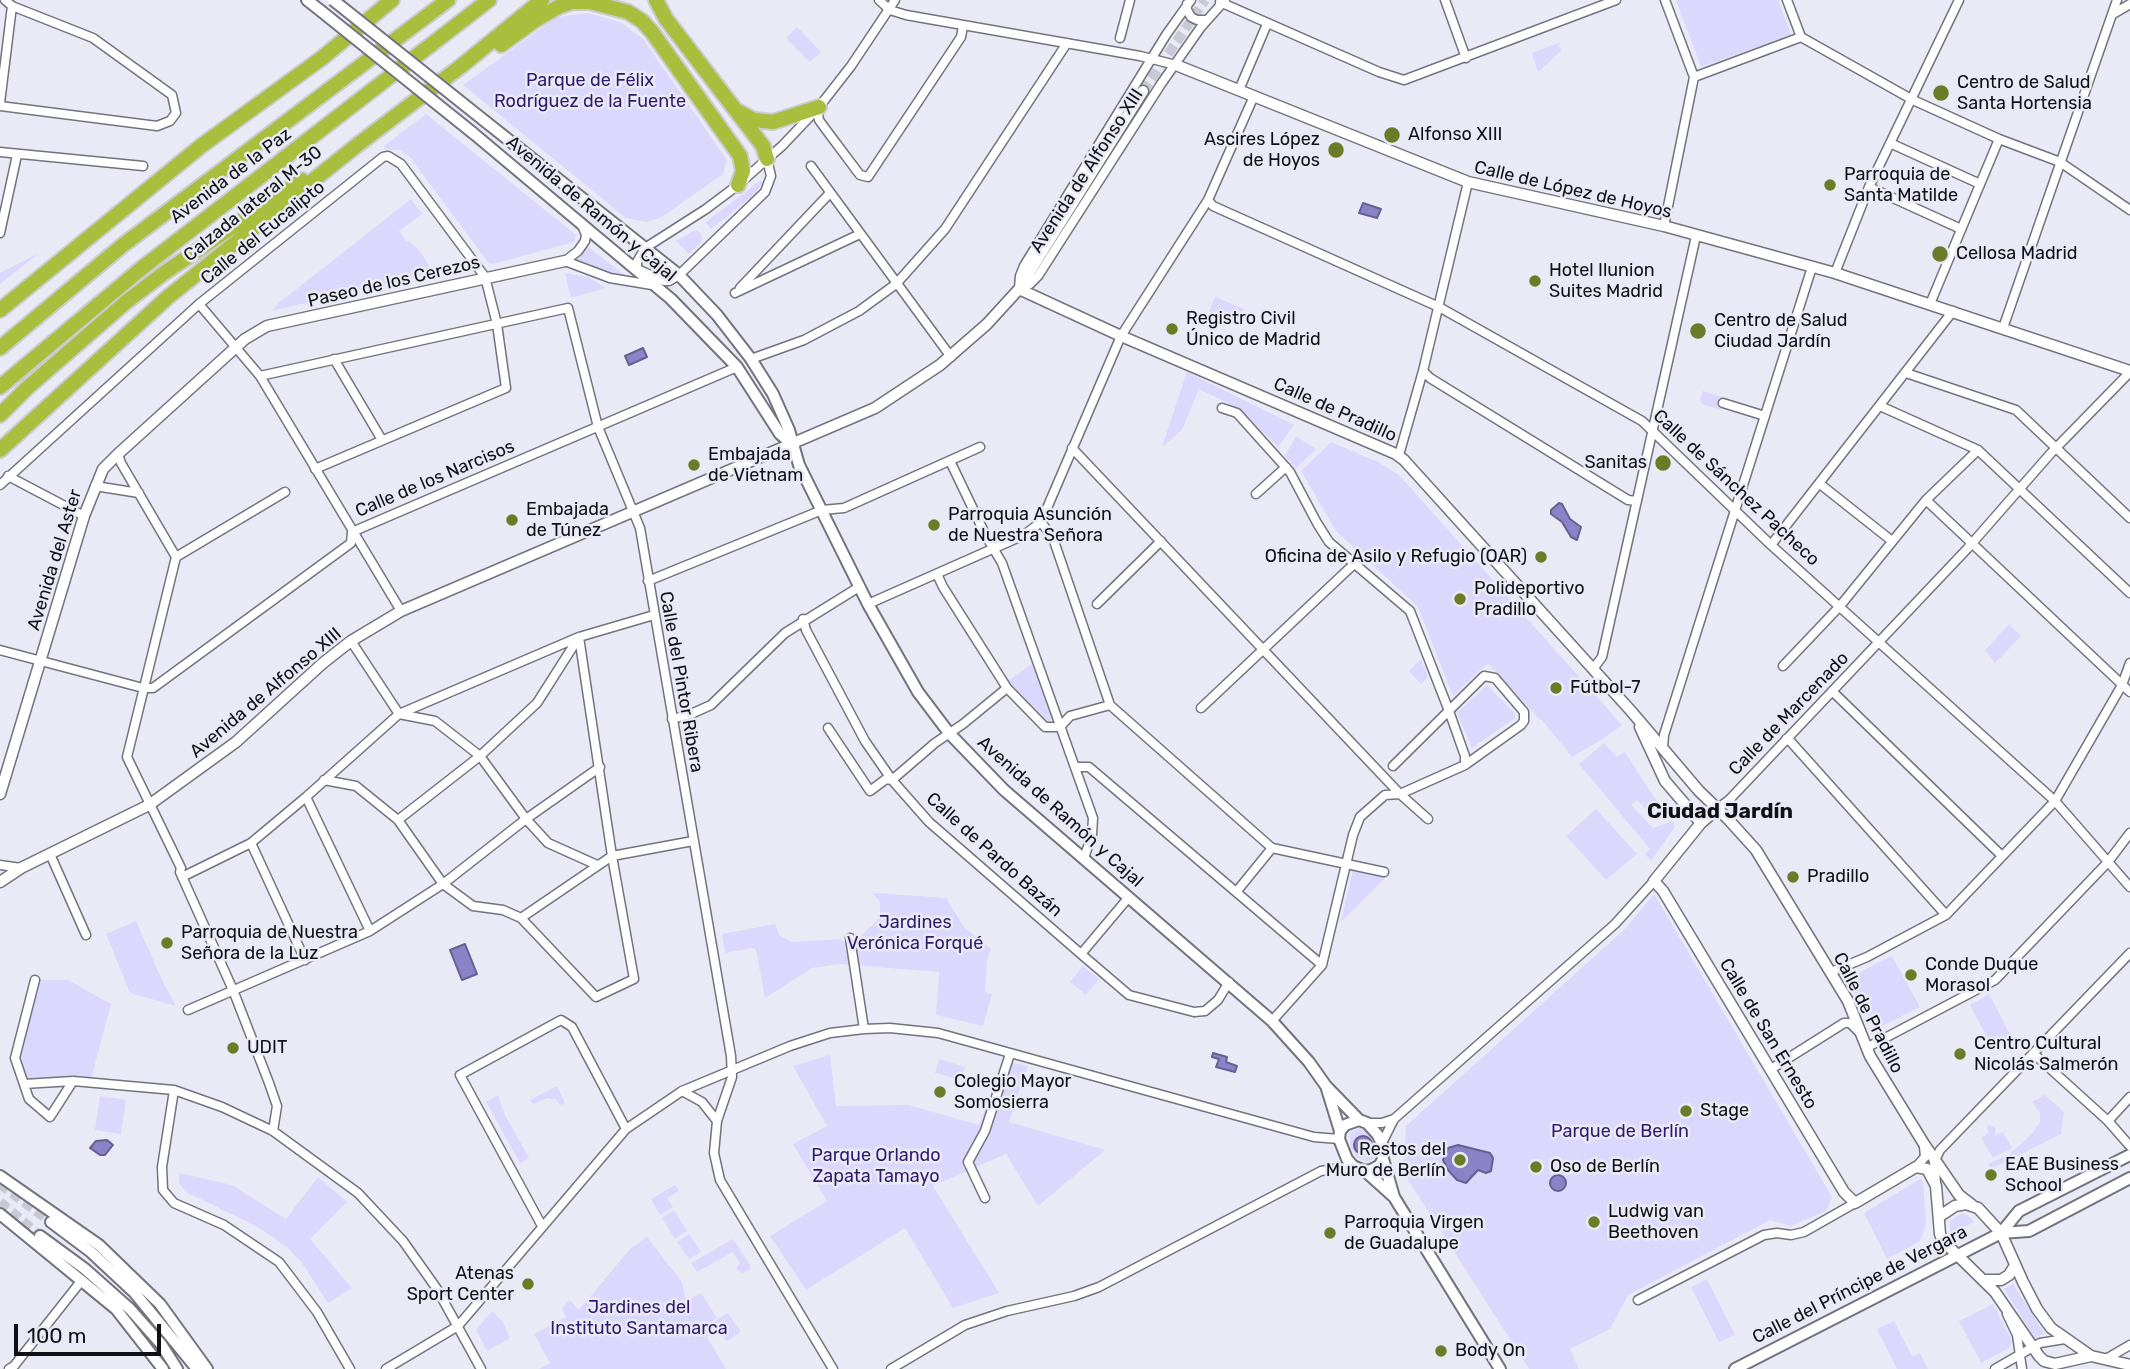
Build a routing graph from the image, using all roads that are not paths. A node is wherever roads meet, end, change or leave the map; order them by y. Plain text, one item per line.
1 (307, 0) edge
2 (333, 0) edge
3 (392, 0) edge
4 (405, 0) edge
5 (448, 0) edge
6 (489, 0) edge
7 (542, 0) edge
8 (656, 0) edge
9 (879, 0) edge
10 (895, 0) edge
11 (1130, 0) edge
12 (1445, 0) edge
13 (1616, 0) edge
14 (1665, 0) edge
15 (1787, 0) edge
16 (1959, 0) edge
17 (2117, 0) edge
18 (1221, 1) edge
19 (1189, 2) edge
20 (9, 3) edge
21 (2130, 4) edge
22 (890, 10) junction
23 (2113, 14) junction
24 (1207, 20) junction
25 (1267, 24) junction
26 (962, 26) junction
27 (1801, 37) junction
28 (1120, 38) dead end
29 (1067, 43) junction
30 (322, 58) junction
31 (1152, 58) junction
32 (1466, 58) junction
33 (1176, 65) junction
34 (460, 67) junction
35 (1694, 77) junction
36 (1239, 90) junction
37 (1143, 91) tunnel mouth
38 (1254, 96) junction
39 (1913, 100) junction
40 (0, 105) edge
41 (732, 108) junction
42 (818, 108) junction
43 (1999, 139) junction
44 (1890, 143) junction
45 (356, 146) junction
46 (0, 152) edge
47 (17, 155) junction
48 (768, 159) junction
49 (2060, 162) junction
50 (143, 166) dead end
51 (811, 166) dead end
52 (260, 178) junction
53 (1468, 182) junction
54 (1980, 184) junction
55 (738, 185) junction
56 (1869, 187) junction
57 (831, 193) junction
58 (1208, 200) junction
59 (2130, 210) edge
60 (581, 223) junction
61 (1664, 226) junction
62 (1961, 229) junction
63 (1, 233) edge
64 (860, 234) junction
65 (1696, 236) junction
66 (646, 247) junction
67 (565, 261) junction
68 (1812, 267) junction
69 (638, 269) junction
70 (1835, 272) junction
71 (679, 275) junction
72 (485, 277) junction
73 (896, 284) junction
74 (656, 286) junction
75 (1019, 289) junction
76 (126, 302) junction
77 (200, 304) junction
78 (1930, 304) junction
79 (1439, 307) junction
80 (0, 310) edge
81 (1953, 311) junction
82 (497, 324) junction
83 (2003, 328) junction
84 (1121, 336) junction
85 (236, 347) junction
86 (0, 348) edge
87 (951, 357) junction
88 (334, 359) junction
89 (751, 359) junction
90 (737, 367) junction
91 (1423, 371) junction
92 (2130, 371) edge
93 (1906, 373) junction
94 (260, 376) junction
95 (0, 387) edge
96 (1723, 403) dead end
97 (1880, 406) junction
98 (1222, 408) dead end
99 (0, 415) edge
100 (1765, 416) junction
101 (598, 426) junction
102 (1653, 429) junction
103 (382, 440) junction
104 (792, 444) junction
105 (980, 447) dead end
106 (1072, 448) junction
107 (2056, 448) junction
108 (0, 450) edge
109 (1978, 450) junction
110 (118, 454) junction
111 (1399, 455) junction
112 (950, 461) junction
113 (1286, 467) junction
114 (315, 470) junction
115 (8, 476) junction
116 (1820, 484) junction
117 (0, 485) edge
118 (95, 486) junction
119 (2020, 488) junction
120 (285, 492) dead end
121 (139, 493) junction
122 (1256, 494) dead end
123 (1926, 500) junction
124 (1637, 501) junction
125 (822, 510) junction
126 (1735, 511) junction
127 (634, 512) junction
128 (84, 516) junction
129 (2130, 519) edge
130 (1041, 522) junction
131 (352, 531) junction
132 (1161, 541) junction
133 (1892, 541) junction
134 (1972, 544) junction
135 (1771, 545) junction
136 (994, 550) junction
137 (176, 556) junction
138 (1354, 564) junction
139 (937, 574) junction
140 (648, 581) junction
141 (859, 587) junction
142 (2130, 593) edge
143 (868, 604) junction
144 (1097, 604) dead end
145 (1840, 606) junction
146 (401, 611) junction
147 (654, 615) junction
148 (803, 619) junction
149 (579, 637) junction
150 (351, 641) junction
151 (1878, 643) junction
152 (1264, 649) junction
153 (0, 650) edge
154 (41, 661) junction
155 (2130, 663) edge
156 (1783, 666) dead end
157 (1593, 669) junction
158 (2122, 685) junction
159 (143, 688) junction
160 (1007, 688) junction
161 (1832, 691) junction
162 (2130, 692) edge
163 (1110, 705) junction
164 (1201, 708) dead end
165 (1449, 711) junction
166 (1631, 711) junction
167 (399, 714) junction
168 (672, 719) junction
169 (1060, 727) junction
170 (828, 728) dead end
171 (948, 733) junction
172 (1786, 739) junction
173 (1663, 748) junction
174 (480, 756) junction
175 (1465, 765) junction
176 (1393, 766) dead end
177 (600, 767) junction
178 (1075, 767) junction
179 (1681, 772) junction
180 (324, 780) junction
181 (892, 780) junction
182 (1665, 781) junction
183 (0, 794) edge
184 (1400, 794) junction
185 (306, 797) junction
186 (2055, 801) junction
187 (149, 805) junction
188 (1717, 809) junction
189 (526, 819) junction
190 (1428, 819) dead end
191 (398, 820) junction
192 (1701, 823) junction
193 (2130, 833) edge
194 (693, 841) junction
195 (251, 843) junction
196 (1272, 848) junction
197 (51, 854) junction
198 (2001, 855) junction
199 (612, 856) junction
200 (1084, 859) junction
201 (2108, 862) junction
202 (1347, 863) junction
203 (0, 865) edge
204 (597, 865) junction
205 (21, 868) junction
206 (1384, 872) dead end
207 (0, 875) edge
208 (182, 877) junction
209 (1654, 881) junction
210 (0, 882) edge
211 (443, 884) junction
212 (2130, 887) edge
213 (1237, 891) junction
214 (1129, 898) junction
215 (1945, 915) junction
216 (521, 918) junction
217 (370, 931) junction
218 (86, 935) dead end
219 (850, 938) dead end
220 (2130, 953) edge
221 (1081, 954) junction
222 (305, 960) junction
223 (1322, 965) junction
224 (1831, 972) junction
225 (35, 980) dead end
226 (1228, 982) junction
227 (233, 990) junction
228 (188, 1010) dead end
229 (1272, 1021) junction
230 (864, 1029) junction
231 (1862, 1036) junction
232 (1866, 1048) junction
233 (1010, 1054) junction
234 (2034, 1054) junction
235 (733, 1069) junction
236 (1771, 1069) junction
237 (73, 1081) junction
238 (24, 1084) junction
239 (1326, 1086) junction
240 (174, 1090) junction
241 (682, 1091) junction
242 (2130, 1097) edge
243 (1394, 1119) junction
244 (717, 1121) junction
245 (1363, 1121) junction
246 (2108, 1121) junction
247 (626, 1129) junction
248 (273, 1130) junction
249 (1340, 1135) junction
250 (1382, 1143) junction
251 (1924, 1144) junction
252 (2130, 1146) edge
253 (1938, 1154) junction
254 (2130, 1155) edge
255 (1383, 1159) junction
256 (1353, 1166) junction
257 (1916, 1167) junction
258 (1365, 1171) junction
259 (0, 1176) edge
260 (2130, 1178) edge
261 (1936, 1186) junction
262 (1394, 1197) junction
263 (985, 1198) dead end
264 (1854, 1203) junction
265 (1972, 1205) junction
266 (0, 1214) edge
267 (1940, 1216) junction
268 (51, 1223) tunnel mouth
269 (542, 1226) junction
270 (2001, 1233) junction
271 (40, 1236) tunnel mouth
272 (1956, 1256) junction
273 (2014, 1267) junction
274 (82, 1280) junction
275 (1984, 1280) junction
276 (1998, 1296) junction
277 (1638, 1300) dead end
278 (458, 1326) junction
279 (2065, 1339) junction
280 (2130, 1345) edge
281 (2034, 1349) junction
282 (2021, 1356) junction
283 (2091, 1356) junction
284 (2112, 1363) edge
285 (2130, 1365) edge
286 (13, 1368) edge
287 (163, 1369) edge
288 (177, 1369) edge
289 (197, 1369) edge
290 (207, 1369) edge
291 (350, 1369) edge
292 (386, 1369) edge
293 (481, 1369) edge
294 (833, 1369) edge
295 (891, 1369) edge
296 (1500, 1369) edge
297 (1735, 1369) edge
298 (1995, 1369) edge
299 (2022, 1369) edge

1 - 60 main road, Avenida de Ramón y Cajal, bridge
2 - 66 main road, Avenida de Ramón y Cajal, bridge
3 - 30 highway
4 - 30 highway
5 - 86 highway, Avenida de la Paz
6 - 52 highway, Avenida de la Paz
7 - 34 highway, Calzada lateral M-30
8 - 41 highway
9 - 22 street
10 - 22 street
11 - 28 street
12 - 32 street
13 - 32 street
14 - 35 street
15 - 27 street
16 - 39 street
17 - 23 street
18 - 24 street, Avenida de Alfonso XIII
18 - 25 street
19 - 24 street
19 - 31 street, Avenida de Alfonso XIII
20 - 40 street
20 - 40 street
21 - 23 street
22 - 26 street, Calle de López de Hoyos
22 - 42 street
23 - 49 street
24 - 33 street, Avenida de Alfonso XIII
25 - 32 street
25 - 36 street
26 - 29 street, Calle de López de Hoyos
26 - 42 street
27 - 35 street
27 - 39 street
29 - 31 street, Calle de López de Hoyos
29 - 73 street
30 - 80 highway
31 - 33 street, Calle de López de Hoyos
31 - 75 street, Avenida de Alfonso XIII
33 - 36 street, Calle de López de Hoyos
33 - 75 street, Avenida de Alfonso XIII
34 - 45 highway, Calzada lateral M-30
34 - 55 highway
35 - 61 street
36 - 38 street, Calle de López de Hoyos
37 - 75 street, Avenida de Alfonso XIII
38 - 53 street, Calle de López de Hoyos
38 - 58 street
39 - 43 street
39 - 44 street
41 - 42 highway
41 - 48 highway
42 - 48 street
43 - 49 street
43 - 54 street
44 - 54 street
44 - 56 street
45 - 76 highway
45 - 108 highway, Calzada lateral M-30
46 - 47 street
47 - 50 street
47 - 63 street
48 - 55 street
48 - 71 street
49 - 59 street
49 - 83 street
51 - 57 street
52 - 76 highway
52 - 95 highway, Avenida de la Paz
53 - 61 street, Calle de López de Hoyos
53 - 79 street
54 - 62 street
55 - 66 street
56 - 62 street
56 - 70 street
57 - 64 street
57 - 64 street
58 - 79 street, Calle de Sánchez Pacheco
58 - 84 street
60 - 67 street
60 - 69 main road, Avenida de Ramón y Cajal
61 - 65 street, Calle de López de Hoyos
62 - 78 street
64 - 73 street
65 - 68 street, Calle de López de Hoyos
65 - 102 street
66 - 69 street
66 - 71 main road, Avenida de Ramón y Cajal
67 - 72 street, Paseo de los Cerezos
67 - 74 street
68 - 70 street, Calle de López de Hoyos
68 - 100 street
69 - 71 street
69 - 74 main road, Avenida de Ramón y Cajal
70 - 78 street, Calle de López de Hoyos
71 - 89 main road, Avenida de Ramón y Cajal
72 - 77 street, Calle del Eucalipto
72 - 82 street, Calle del Eucalipto
72 - 85 street, Paseo de los Cerezos
73 - 87 street
73 - 89 street
74 - 90 main road, Avenida de Ramón y Cajal
75 - 84 street, Calle de Pradillo
75 - 87 street, Avenida de Alfonso XIII
76 - 99 highway
77 - 85 street
77 - 115 street, Calle del Eucalipto
78 - 81 street, Calle de López de Hoyos
79 - 91 street
79 - 102 street, Calle de Sánchez Pacheco
81 - 83 street, Calle de López de Hoyos
81 - 93 street
82 - 88 street
82 - 101 street, Calle del Pintor Ribera
82 - 103 street, Calle del Eucalipto
83 - 92 street, Calle de López de Hoyos
84 - 106 street
84 - 111 street, Calle de Pradillo
85 - 94 street
85 - 110 street, Avenida del Aster
87 - 104 street, Avenida de Alfonso XIII
88 - 94 street
88 - 103 street
89 - 104 main road, Avenida de Ramón y Cajal
90 - 101 street, Calle de los Narcisos
90 - 104 main road, Avenida de Ramón y Cajal
91 - 111 street
91 - 124 street
92 - 107 street, Calle de Marcenado
93 - 97 street
93 - 107 street
94 - 114 street
96 - 100 street
97 - 109 street
97 - 116 street
98 - 113 street
100 - 126 street
101 - 127 street, Calle del Pintor Ribera
101 - 131 street, Calle de los Narcisos
102 - 124 street
102 - 126 street, Calle de Sánchez Pacheco
103 - 114 street
104 - 125 main road, Avenida de Ramón y Cajal
104 - 127 street, Avenida de Alfonso XIII
105 - 112 street
106 - 130 street
106 - 132 street
107 - 119 street, Calle de Marcenado
107 - 129 street
109 - 119 street
109 - 123 street
110 - 118 street, Avenida del Aster
110 - 121 street
111 - 157 street, Calle de Pradillo
112 - 125 street
112 - 136 street
113 - 122 street
113 - 138 street
114 - 131 street
115 - 117 street, Calle del Eucalipto
115 - 128 street
116 - 133 street
116 - 135 street
118 - 121 street
118 - 128 street, Avenida del Aster
119 - 134 street, Calle de Marcenado
119 - 142 street
120 - 137 street
121 - 137 street
123 - 133 street
123 - 134 street
124 - 157 street
125 - 140 street
125 - 141 main road, Avenida de Ramón y Cajal
126 - 135 street, Calle de Sánchez Pacheco
126 - 173 street
127 - 140 street, Calle del Pintor Ribera
127 - 146 street, Avenida de Alfonso XIII
128 - 154 street, Avenida del Aster
130 - 136 street
130 - 163 street
131 - 146 street
131 - 159 street, Calle de los Narcisos
132 - 144 street
132 - 152 street
133 - 145 street
134 - 151 street, Calle de Marcenado
134 - 158 street
135 - 145 street, Calle de Sánchez Pacheco
136 - 139 street
136 - 169 street
137 - 159 street
138 - 152 street
138 - 165 street
139 - 143 street
139 - 160 street
140 - 147 street, Calle del Pintor Ribera
141 - 143 main road, Avenida de Ramón y Cajal
141 - 148 street
143 - 171 main road, Avenida de Ramón y Cajal
145 - 151 street, Calle de Sánchez Pacheco
145 - 156 street
146 - 150 street, Avenida de Alfonso XIII
147 - 149 street
147 - 168 street, Calle del Pintor Ribera
148 - 168 street
148 - 181 street, Calle de Pardo Bazán
149 - 167 street
149 - 174 street
149 - 177 street
150 - 167 street
150 - 187 street, Avenida de Alfonso XIII
151 - 161 street, Calle de Marcenado
151 - 186 street, Calle de Sánchez Pacheco
152 - 164 street
152 - 184 street
153 - 154 street
154 - 159 street
154 - 183 street, Avenida del Aster
155 - 158 street
157 - 166 street, Calle de Pradillo
158 - 162 street
158 - 186 street
159 - 187 street
160 - 169 street
160 - 171 street
161 - 172 street, Calle de Marcenado
161 - 198 street
163 - 169 street
163 - 196 street
165 - 175 street
165 - 175 street
165 - 176 street
166 - 173 street, Calle de Pradillo
166 - 182 street, Calle de Pradillo
167 - 174 street
167 - 180 street
168 - 194 street, Calle del Pintor Ribera
169 - 178 street
170 - 181 street
171 - 181 street
171 - 200 main road, Avenida de Ramón y Cajal
172 - 188 street, Calle de Marcenado
172 - 215 street
173 - 179 street, Calle de Pradillo
174 - 189 street
174 - 191 street
175 - 184 street
177 - 189 street
177 - 199 street
178 - 200 street
178 - 213 street
179 - 182 street
179 - 188 street, Calle de Pradillo
180 - 185 street
180 - 191 street
181 - 221 street, Calle de Pardo Bazán
182 - 192 street, Calle de Pradillo
184 - 190 street
184 - 202 street
185 - 195 street
185 - 217 street
186 - 198 street
186 - 201 street, Calle de Sánchez Pacheco
187 - 197 street, Avenida de Alfonso XIII
187 - 208 street
188 - 192 street, Calle de Marcenado
188 - 224 street, Calle de Pradillo
189 - 204 street
189 - 211 street
191 - 211 street
192 - 209 street, Calle de Marcenado
193 - 201 street
194 - 199 street
194 - 235 street, Calle del Pintor Ribera
195 - 208 street
195 - 222 street
196 - 202 street
196 - 213 street
197 - 205 street, Avenida de Alfonso XIII
197 - 218 street
198 - 215 street
199 - 204 street
199 - 216 street
200 - 214 main road, Avenida de Ramón y Cajal
201 - 212 street, Calle de Sánchez Pacheco
201 - 232 street
202 - 206 street
202 - 223 street
203 - 205 street
204 - 216 street
205 - 207 street, Avenida de Alfonso XIII
205 - 210 street, Avenida de Alfonso XIII
208 - 227 street
209 - 236 street, Calle de San Ernesto
209 - 243 street, Calle de Marcenado
211 - 216 street
211 - 217 street
213 - 223 street
214 - 221 street
214 - 226 main road, Avenida de Ramón y Cajal
215 - 224 street
217 - 222 street
219 - 230 street
220 - 234 street
221 - 226 street, Calle de Pardo Bazán
222 - 227 street
223 - 229 street
224 - 231 street, Calle de Pradillo
225 - 238 street
226 - 229 main road, Avenida de Ramón y Cajal
227 - 228 street
227 - 248 street
229 - 239 main road, Avenida de Ramón y Cajal
230 - 233 street
230 - 235 street
231 - 232 street, Calle de Pradillo
231 - 236 street
232 - 251 street, Calle de Pradillo
233 - 249 street
233 - 263 street
234 - 246 street
234 - 253 street
235 - 241 street
235 - 244 street
236 - 264 street, Calle de San Ernesto
237 - 238 street
237 - 238 street
237 - 240 street
239 - 245 main road, Avenida de Ramón y Cajal
239 - 249 main road, Avenida de Ramón y Cajal
240 - 248 street
240 - 291 street
241 - 244 street
241 - 247 street
242 - 246 street
243 - 245 street
243 - 250 street, Calle de Marcenado
244 - 294 street
245 - 249 main road
245 - 250 main road
246 - 252 street
247 - 269 street
247 - 269 street
248 - 278 street
249 - 256 main road
250 - 255 main road
251 - 253 street, Calle de Pradillo
251 - 257 street
253 - 261 street
253 - 265 street, Calle de Pradillo
254 - 270 main road, Calle del Príncipe de Vergara
255 - 258 main road
255 - 262 main road
256 - 258 main road
256 - 295 street
257 - 261 street
257 - 264 street
258 - 262 main road
259 - 290 main road
260 - 270 main road, Calle del Príncipe de Vergara
261 - 267 street
262 - 296 main road
264 - 277 street
265 - 267 street
265 - 270 street, Calle de Pradillo
266 - 274 main road
267 - 272 street
268 - 289 main road
269 - 278 street
270 - 272 main road, Calle del Príncipe de Vergara
270 - 273 street
271 - 288 main road
272 - 275 street
272 - 297 main road, Calle del Príncipe de Vergara
273 - 275 street
273 - 279 street
274 - 286 street
274 - 287 main road
275 - 276 street
276 - 281 street
276 - 282 street
278 - 292 street
278 - 293 street
279 - 281 street
279 - 283 street
280 - 284 street
281 - 282 street
281 - 283 street
282 - 298 street
282 - 299 street
283 - 284 street
284 - 285 street

